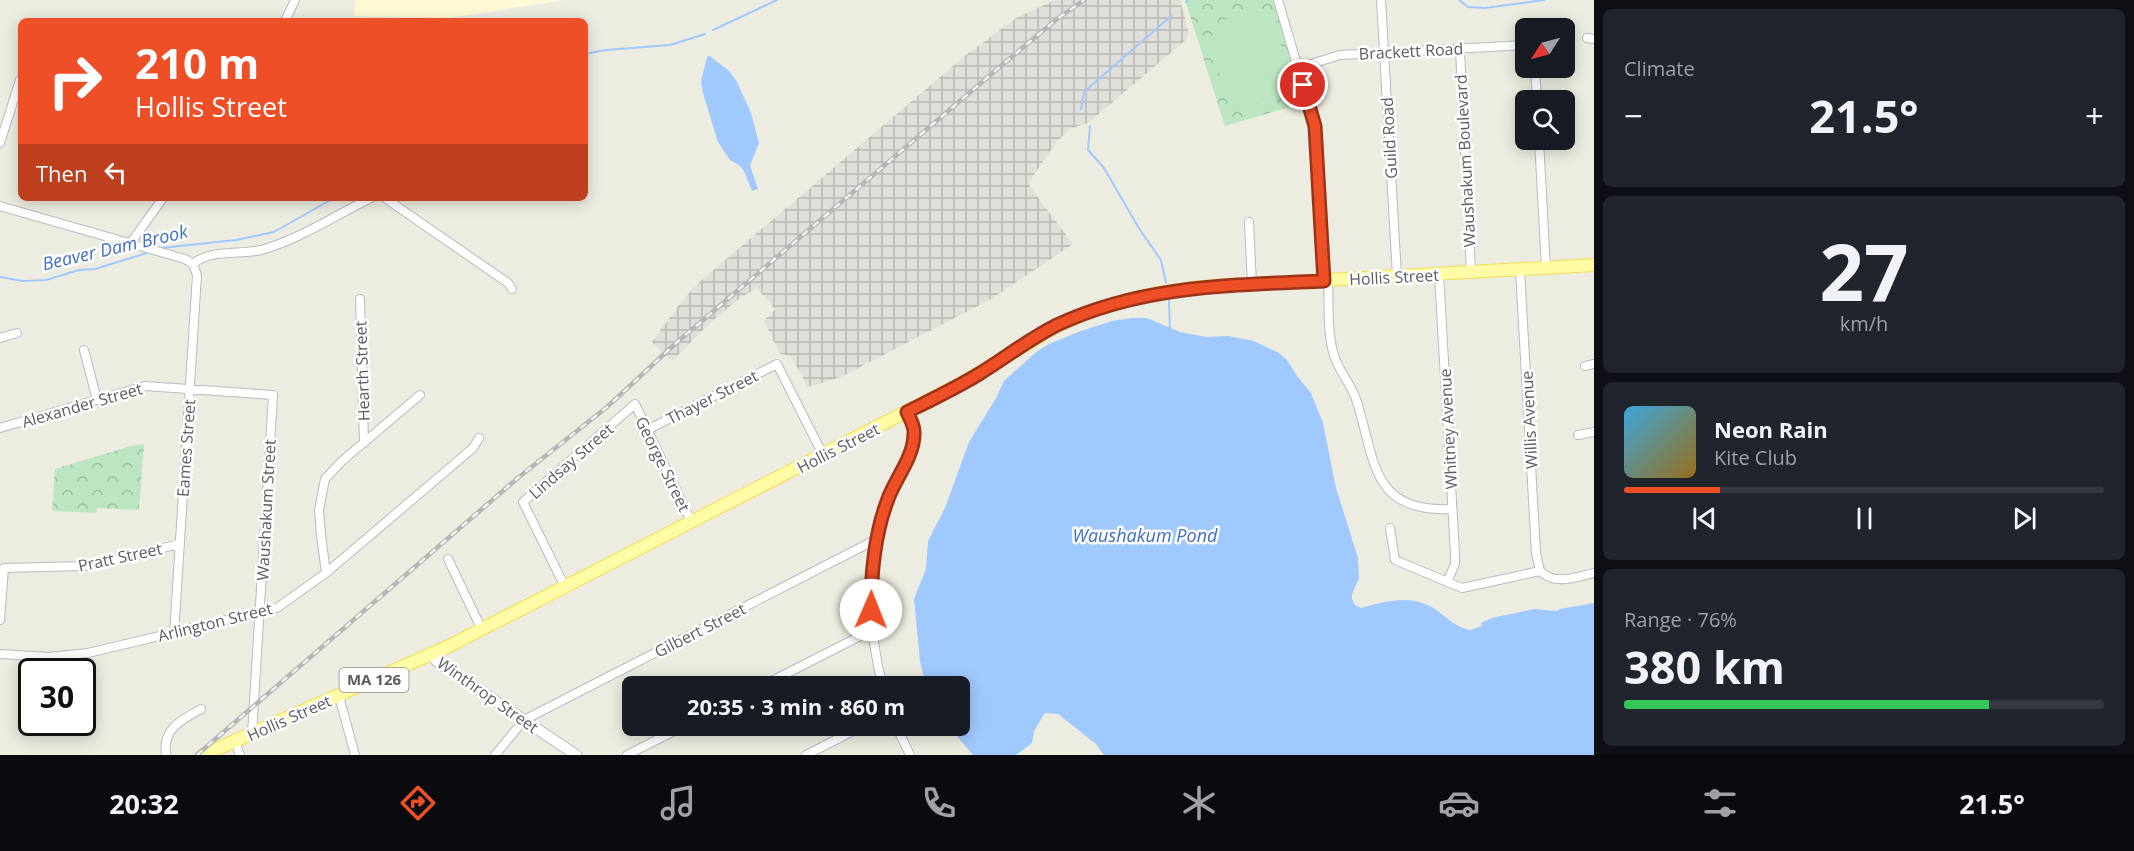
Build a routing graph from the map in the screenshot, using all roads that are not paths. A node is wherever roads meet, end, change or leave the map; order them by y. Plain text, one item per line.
1 (295, 0) edge
2 (1278, 0) edge
3 (1381, 0) edge
4 (286, 18) edge
5 (1515, 46) edge
6 (1460, 49) junction
7 (1384, 53) junction
8 (1298, 68) junction
9 (18, 86) edge
10 (0, 143) edge
11 (1540, 150) edge
12 (161, 201) edge
13 (365, 201) edge
14 (389, 201) edge
15 (0, 206) edge
16 (1249, 222) dead end
17 (130, 244) junction
18 (193, 264) junction
19 (1594, 265) edge
20 (1546, 268) junction
21 (1521, 270) junction
22 (1471, 272) junction
23 (1439, 274) junction
24 (1397, 276) junction
25 (1326, 280) junction
26 (1252, 285) junction
27 (512, 289) dead end
28 (360, 299) dead end
29 (17, 333) dead end
30 (0, 338) edge
31 (84, 350) dead end
32 (190, 388) junction
33 (273, 395) joint
34 (420, 396) dead end
35 (97, 400) junction
36 (635, 404) joint
37 (907, 412) junction
38 (0, 428) edge
39 (647, 430) junction
40 (1594, 432) edge
41 (1578, 435) dead end
42 (479, 438) dead end
43 (364, 443) junction
44 (824, 455) junction
45 (1452, 509) junction
46 (692, 523) junction
47 (1390, 528) dead end
48 (877, 539) junction
49 (180, 544) junction
50 (448, 558) dead end
51 (1540, 571) junction
52 (326, 573) junction
53 (1594, 573) edge
54 (1447, 582) junction
55 (565, 587) junction
56 (260, 613) junction
57 (0, 620) edge
58 (482, 630) junction
59 (872, 630) junction
60 (174, 634) junction
61 (0, 654) edge
62 (431, 655) junction
63 (782, 676) edge
64 (880, 676) edge
65 (339, 696) junction
66 (201, 709) dead end
67 (524, 720) junction
68 (252, 734) junction
69 (664, 736) edge
70 (843, 736) edge
71 (901, 736) edge
72 (235, 742) junction
73 (207, 754) edge
74 (166, 755) edge
75 (240, 755) edge
76 (355, 755) edge
77 (495, 755) edge
78 (576, 755) edge
79 (627, 755) edge
80 (806, 755) edge
81 (910, 755) edge

1 - 4 street
2 - 8 street
3 - 7 street, Guild Road
5 - 6 street, Brackett Road
6 - 7 street, Brackett Road
6 - 22 street, Waushakum Boulevard
7 - 8 street, Brackett Road
7 - 24 street, Guild Road
8 - 25 street
9 - 10 street
11 - 20 street
12 - 17 street
13 - 18 street
14 - 27 street
15 - 17 street
16 - 26 street
17 - 18 street
18 - 32 street, Eames Street
19 - 20 main road, Hollis Street / MA 126
20 - 21 main road, Hollis Street / MA 126
21 - 22 main road, Hollis Street / MA 126
21 - 51 street, Willis Avenue
22 - 23 main road, Hollis Street / MA 126
23 - 24 main road, Hollis Street / MA 126
23 - 45 street, Whitney Avenue
24 - 25 main road, Hollis Street / MA 126
25 - 26 main road, Hollis Street / MA 126
25 - 45 street
26 - 37 main road, Hollis Street / MA 126
28 - 43 street, Hearth Street
29 - 30 street
31 - 35 street
32 - 33 street, Alexander Street
32 - 35 street, Alexander Street
32 - 49 street, Eames Street
33 - 56 street, Waushakum Street
34 - 43 street
35 - 38 street, Alexander Street
36 - 39 street, George Street
36 - 55 street, Lindsay Street
37 - 44 main road, Hollis Street / MA 126
37 - 48 street
39 - 44 street, Thayer Street
39 - 46 street, George Street
40 - 41 street
42 - 52 street, Arlington Street
43 - 52 street
44 - 46 main road, Hollis Street / MA 126
45 - 54 street, Whitney Avenue
46 - 55 main road, Hollis Street / MA 126
47 - 54 street
48 - 59 street
48 - 67 street, Gilbert Street
49 - 57 street, Pratt Street
49 - 60 street, Eames Street
50 - 58 street
51 - 53 street
51 - 54 street
52 - 56 street, Arlington Street
55 - 58 main road, Hollis Street / MA 126
56 - 60 street, Arlington Street
56 - 68 street, Waushakum Street
58 - 62 main road, Hollis Street / MA 126
59 - 63 street
59 - 64 street
60 - 61 street, Arlington Street
62 - 65 main road, Hollis Street / MA 126
62 - 67 street, Winthrop Street
65 - 68 main road, Hollis Street / MA 126
65 - 76 street
66 - 74 street
67 - 77 street
67 - 78 street, Winthrop Street
68 - 72 main road, Hollis Street / MA 126
69 - 79 street
70 - 80 street
71 - 81 street
72 - 73 main road, Hollis Street / MA 126
72 - 75 street

